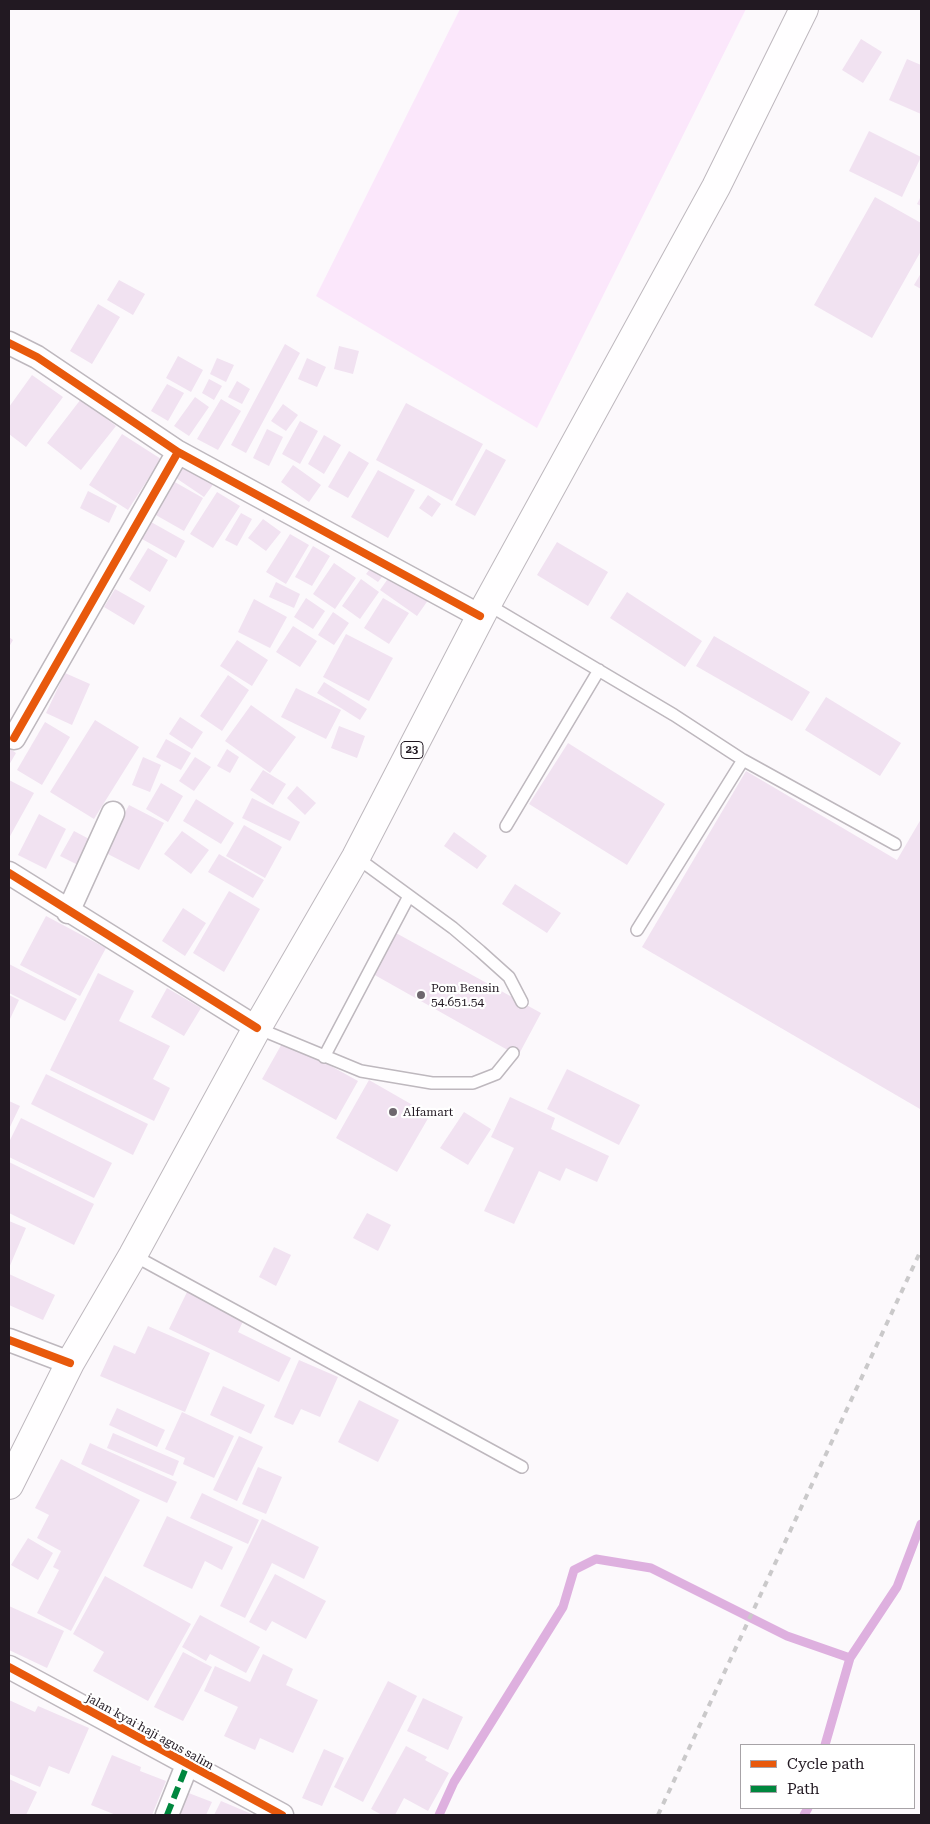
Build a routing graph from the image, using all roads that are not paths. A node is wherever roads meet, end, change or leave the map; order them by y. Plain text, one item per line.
1 (804, 9) edge
2 (9, 343) edge
3 (178, 452) junction
4 (484, 610) junction
5 (599, 670) junction
6 (14, 738) dead end
7 (743, 760) junction
8 (113, 813) dead end
9 (506, 826) dead end
10 (895, 844) dead end
11 (356, 857) junction
12 (9, 873) edge
13 (409, 896) junction
14 (68, 912) junction
15 (637, 930) dead end
16 (522, 1002) dead end
17 (257, 1028) junction
18 (513, 1053) dead end
19 (324, 1057) junction
20 (133, 1255) junction
21 (9, 1340) edge
22 (70, 1363) junction
23 (522, 1467) dead end
24 (9, 1484) edge
25 (9, 1667) edge
26 (188, 1765) junction
27 (167, 1815) edge
28 (282, 1815) edge

1 - 4 highway, 23
2 - 3 street
3 - 4 street
3 - 6 street
4 - 5 lane
4 - 11 highway, 23
5 - 7 lane
5 - 9 lane
7 - 10 lane
7 - 15 lane
8 - 14 street
11 - 13 lane
11 - 17 highway, 23
12 - 14 street
13 - 16 lane
13 - 19 lane
14 - 17 street
17 - 19 lane
17 - 20 highway, 23
18 - 19 lane
20 - 22 highway, 23
20 - 23 lane
21 - 22 street
22 - 24 highway, 23
25 - 26 street, jalan kyai haji agus salim
26 - 27 street
26 - 28 street, jalan kyai haji agus salim

